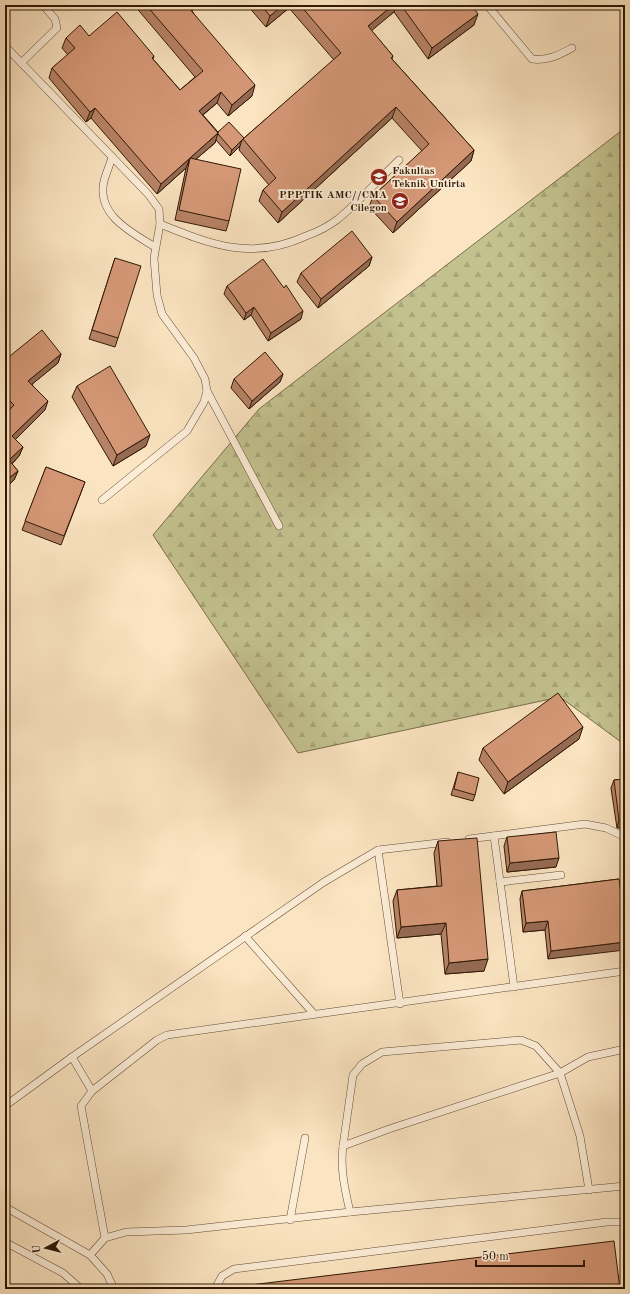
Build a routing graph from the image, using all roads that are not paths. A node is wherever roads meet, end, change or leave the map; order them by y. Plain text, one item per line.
1 (43, 5) edge
2 (487, 5) edge
3 (5, 46) edge
4 (572, 48) dead end
5 (22, 63) junction
6 (112, 157) junction
7 (399, 160) dead end
8 (160, 224) junction
9 (155, 247) junction
10 (206, 391) junction
11 (102, 500) dead end
12 (279, 526) dead end
13 (494, 836) junction
14 (625, 837) edge
15 (378, 850) junction
16 (561, 875) dead end
17 (500, 882) junction
18 (245, 936) junction
19 (625, 971) edge
20 (514, 987) junction
21 (400, 1004) junction
22 (314, 1014) junction
23 (625, 1049) edge
24 (72, 1057) junction
25 (560, 1073) junction
26 (92, 1090) junction
27 (5, 1106) edge
28 (305, 1138) dead end
29 (342, 1146) junction
30 (625, 1186) edge
31 (589, 1190) junction
32 (5, 1207) edge
33 (350, 1212) junction
34 (290, 1220) junction
35 (625, 1222) edge
36 (105, 1238) junction
37 (5, 1242) edge
38 (90, 1255) junction
39 (80, 1289) edge
40 (114, 1289) edge
41 (215, 1289) edge

1 - 5 lane
2 - 4 lane
3 - 5 lane
5 - 6 lane
6 - 8 lane
6 - 9 lane
7 - 8 lane
8 - 9 lane
9 - 10 lane
10 - 11 lane
10 - 12 lane
13 - 14 lane
13 - 15 lane
13 - 17 lane
15 - 18 lane
15 - 21 lane
16 - 17 lane
17 - 20 lane
18 - 22 lane
18 - 24 lane
19 - 20 lane
20 - 21 lane
21 - 22 lane
22 - 26 lane
23 - 25 lane
24 - 26 lane
24 - 27 lane
25 - 29 lane
25 - 29 lane
25 - 31 lane
26 - 36 lane
28 - 34 lane
29 - 33 lane
30 - 31 lane
31 - 33 lane
32 - 38 lane
33 - 34 lane
34 - 36 lane
35 - 41 lane
36 - 38 lane
37 - 39 lane
38 - 40 lane

